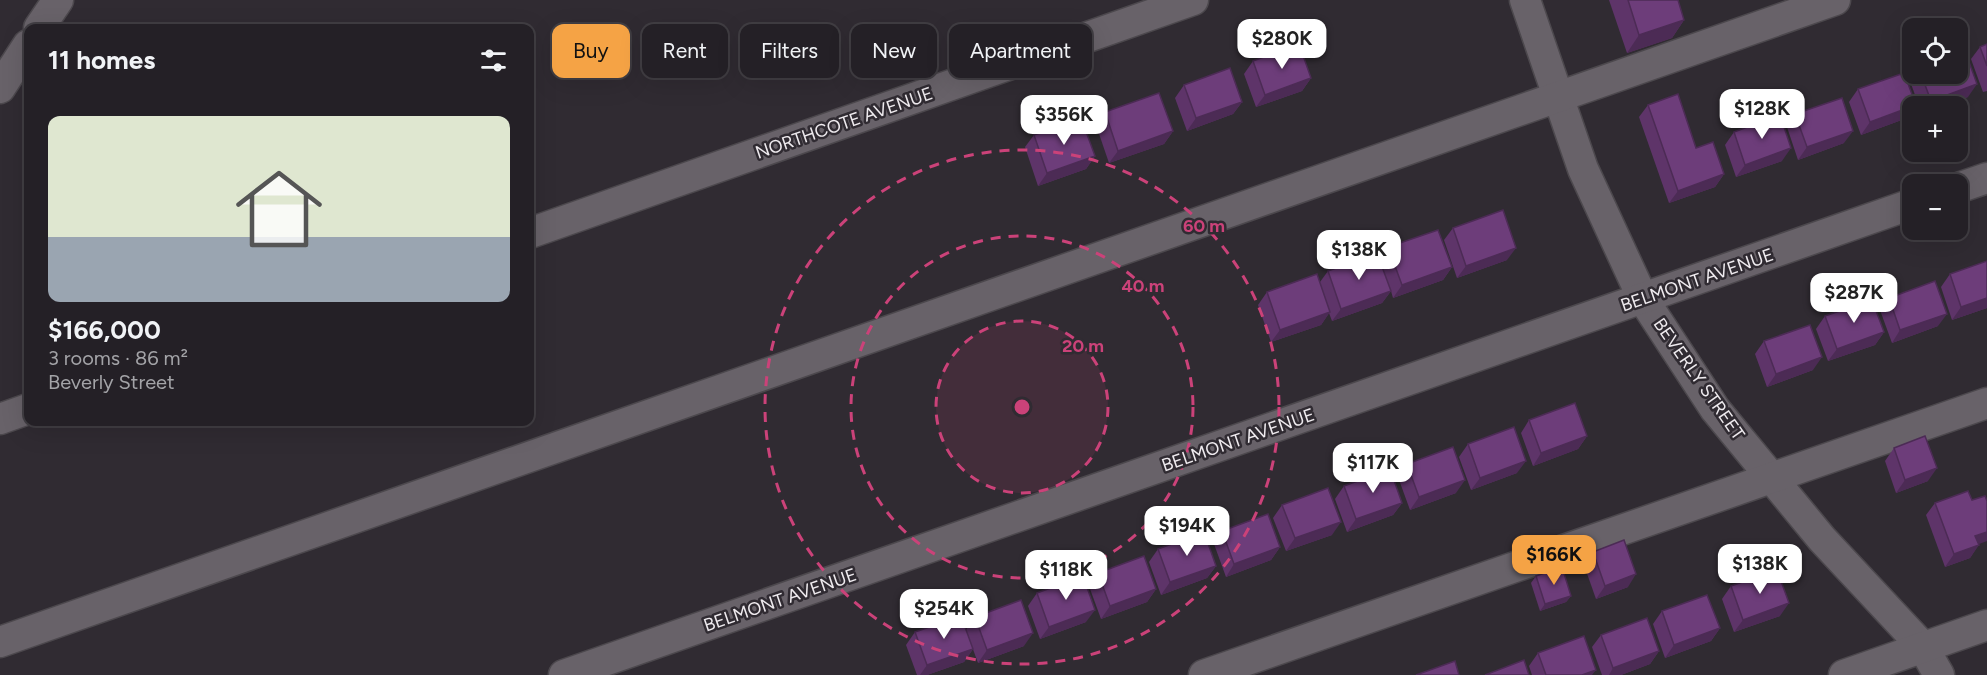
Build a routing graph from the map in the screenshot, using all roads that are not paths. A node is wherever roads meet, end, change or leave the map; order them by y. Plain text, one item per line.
1 (58, 0) edge
2 (1193, 0) edge
3 (1525, 0) edge
4 (1836, 0) edge
5 (42, 24) edge
6 (24, 51) edge
7 (0, 88) edge
8 (1558, 97) junction
9 (1987, 178) edge
10 (1968, 185) edge
11 (1902, 208) edge
12 (534, 232) edge
13 (1643, 299) junction
14 (1987, 402) edge
15 (24, 410) edge
16 (0, 419) edge
17 (1771, 478) junction
18 (1987, 625) edge
19 (0, 642) edge
20 (1923, 647) junction
21 (564, 675) edge
22 (1204, 675) edge
23 (1844, 675) edge
24 (1939, 675) edge

1 - 5 street
2 - 12 street, NORTHCOTE AVENUE
3 - 8 street, BEVERLY STREET
4 - 8 street
6 - 7 street
8 - 13 street, BEVERLY STREET
8 - 19 street
9 - 10 street
11 - 13 street, BELMONT AVENUE
13 - 17 street, BEVERLY STREET
13 - 21 street, BELMONT AVENUE
14 - 17 street
15 - 16 street
17 - 20 street, BEVERLY STREET
17 - 22 street
18 - 20 street
20 - 23 street
20 - 24 street, BEVERLY STREET

